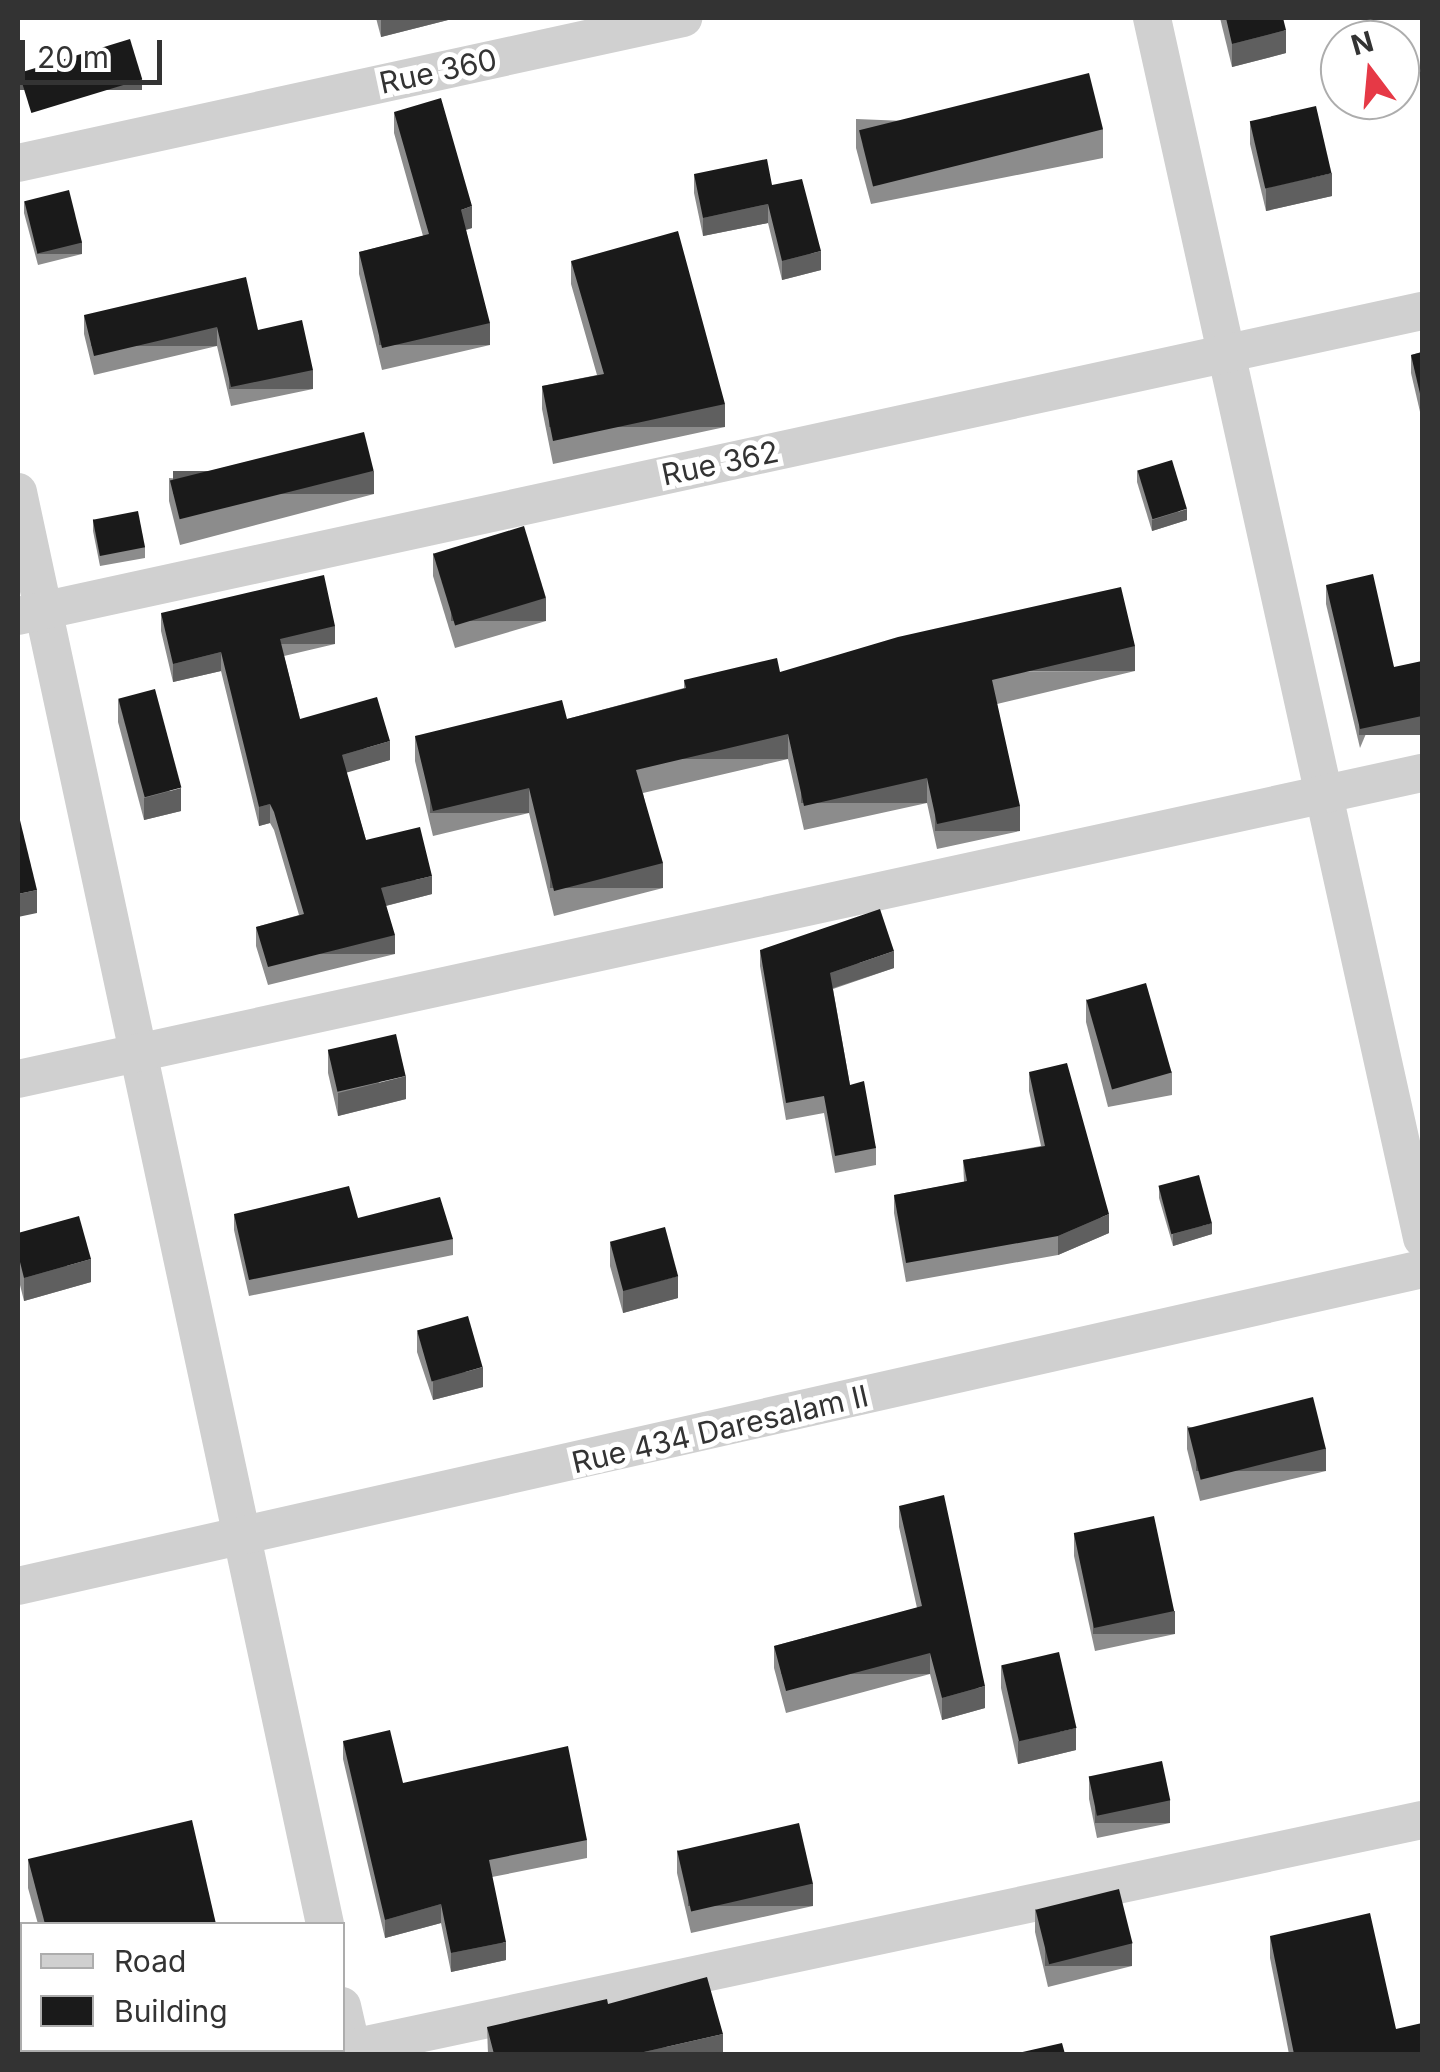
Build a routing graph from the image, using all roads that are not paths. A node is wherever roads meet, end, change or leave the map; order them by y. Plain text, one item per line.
1 (683, 18) edge
2 (1152, 18) edge
3 (18, 163) edge
4 (1422, 312) edge
5 (1226, 352) junction
6 (18, 492) edge
7 (30, 613) edge
8 (1422, 773) edge
9 (1324, 794) junction
10 (138, 1054) junction
11 (18, 1078) edge
12 (1422, 1238) edge
13 (1422, 1269) edge
14 (243, 1538) junction
15 (18, 1586) edge
16 (1422, 1820) edge
17 (325, 1922) edge
18 (343, 2053) edge

1 - 3 street, Rue 360
2 - 5 street
4 - 5 street, Rue 362
5 - 7 street, Rue 362
5 - 9 street
6 - 7 street
7 - 10 street
8 - 9 street
9 - 10 street
9 - 12 street
10 - 11 street
10 - 14 street
13 - 14 street, Rue 434 Daresalam II
14 - 15 street, Rue 434 Daresalam II
14 - 17 street
16 - 18 street

